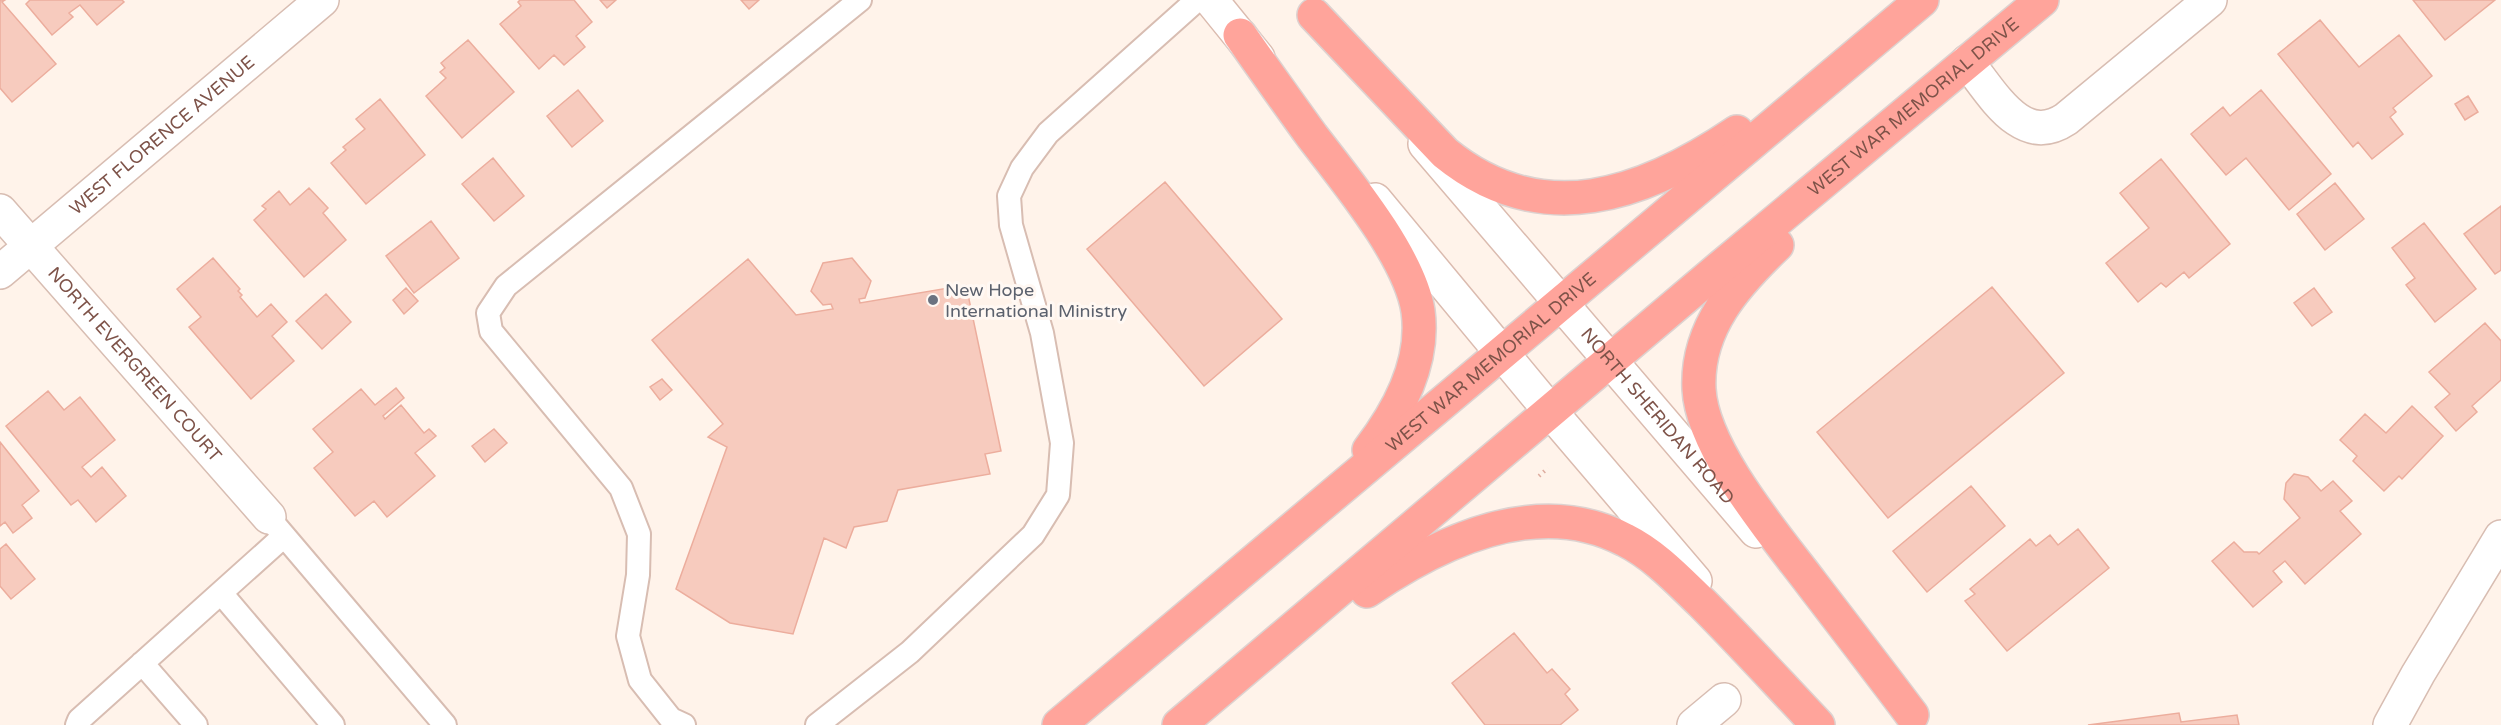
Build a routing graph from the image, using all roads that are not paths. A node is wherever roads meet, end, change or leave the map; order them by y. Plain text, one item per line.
1 (322, 0) edge
2 (860, 0) edge
3 (1197, 0) edge
4 (1211, 0) edge
5 (1914, 0) edge
6 (1922, 0) edge
7 (2042, 0) edge
8 (2210, 0) edge
9 (1308, 8) edge
10 (1240, 35) junction
11 (1967, 62) junction
12 (0, 211) edge
13 (30, 247) junction
14 (0, 272) edge
15 (1560, 302) junction
16 (1501, 352) junction
17 (1611, 360) junction
18 (1550, 411) junction
19 (276, 526) junction
20 (2501, 537) edge
21 (221, 592) junction
22 (1215, 594) junction
23 (142, 663) junction
24 (1724, 700) dead end
25 (1916, 720) edge
26 (77, 725) edge
27 (196, 725) edge
28 (333, 725) edge
29 (445, 725) edge
30 (684, 725) edge
31 (817, 725) edge
32 (1059, 725) edge
33 (1182, 725) edge
34 (1694, 725) edge
35 (1819, 725) edge
36 (2390, 725) edge

1 - 13 main road, WEST FLORENCE AVENUE
2 - 30 lane
3 - 31 lane
4 - 10 main road
5 - 9 highway
6 - 15 highway, WEST WAR MEMORIAL DRIVE
7 - 11 highway, WEST WAR MEMORIAL DRIVE
8 - 11 main road
9 - 15 main road, NORTH SHERIDAN ROAD
10 - 16 main road
10 - 22 highway
11 - 17 highway, WEST WAR MEMORIAL DRIVE
11 - 25 highway
12 - 13 main road, NORTH EVERGREEN COURT
13 - 14 main road, WEST FLORENCE AVENUE
13 - 19 main road, NORTH EVERGREEN COURT
15 - 16 highway, WEST WAR MEMORIAL DRIVE
15 - 17 main road, NORTH SHERIDAN ROAD
16 - 18 main road
16 - 22 highway, WEST WAR MEMORIAL DRIVE
17 - 18 highway, WEST WAR MEMORIAL DRIVE
17 - 25 main road, NORTH SHERIDAN ROAD
18 - 33 highway, WEST WAR MEMORIAL DRIVE
18 - 35 main road
19 - 21 lane
19 - 29 lane
20 - 36 main road
21 - 23 lane
21 - 28 lane
22 - 32 highway, WEST WAR MEMORIAL DRIVE
23 - 26 lane
23 - 27 lane
24 - 34 main road
33 - 35 highway

